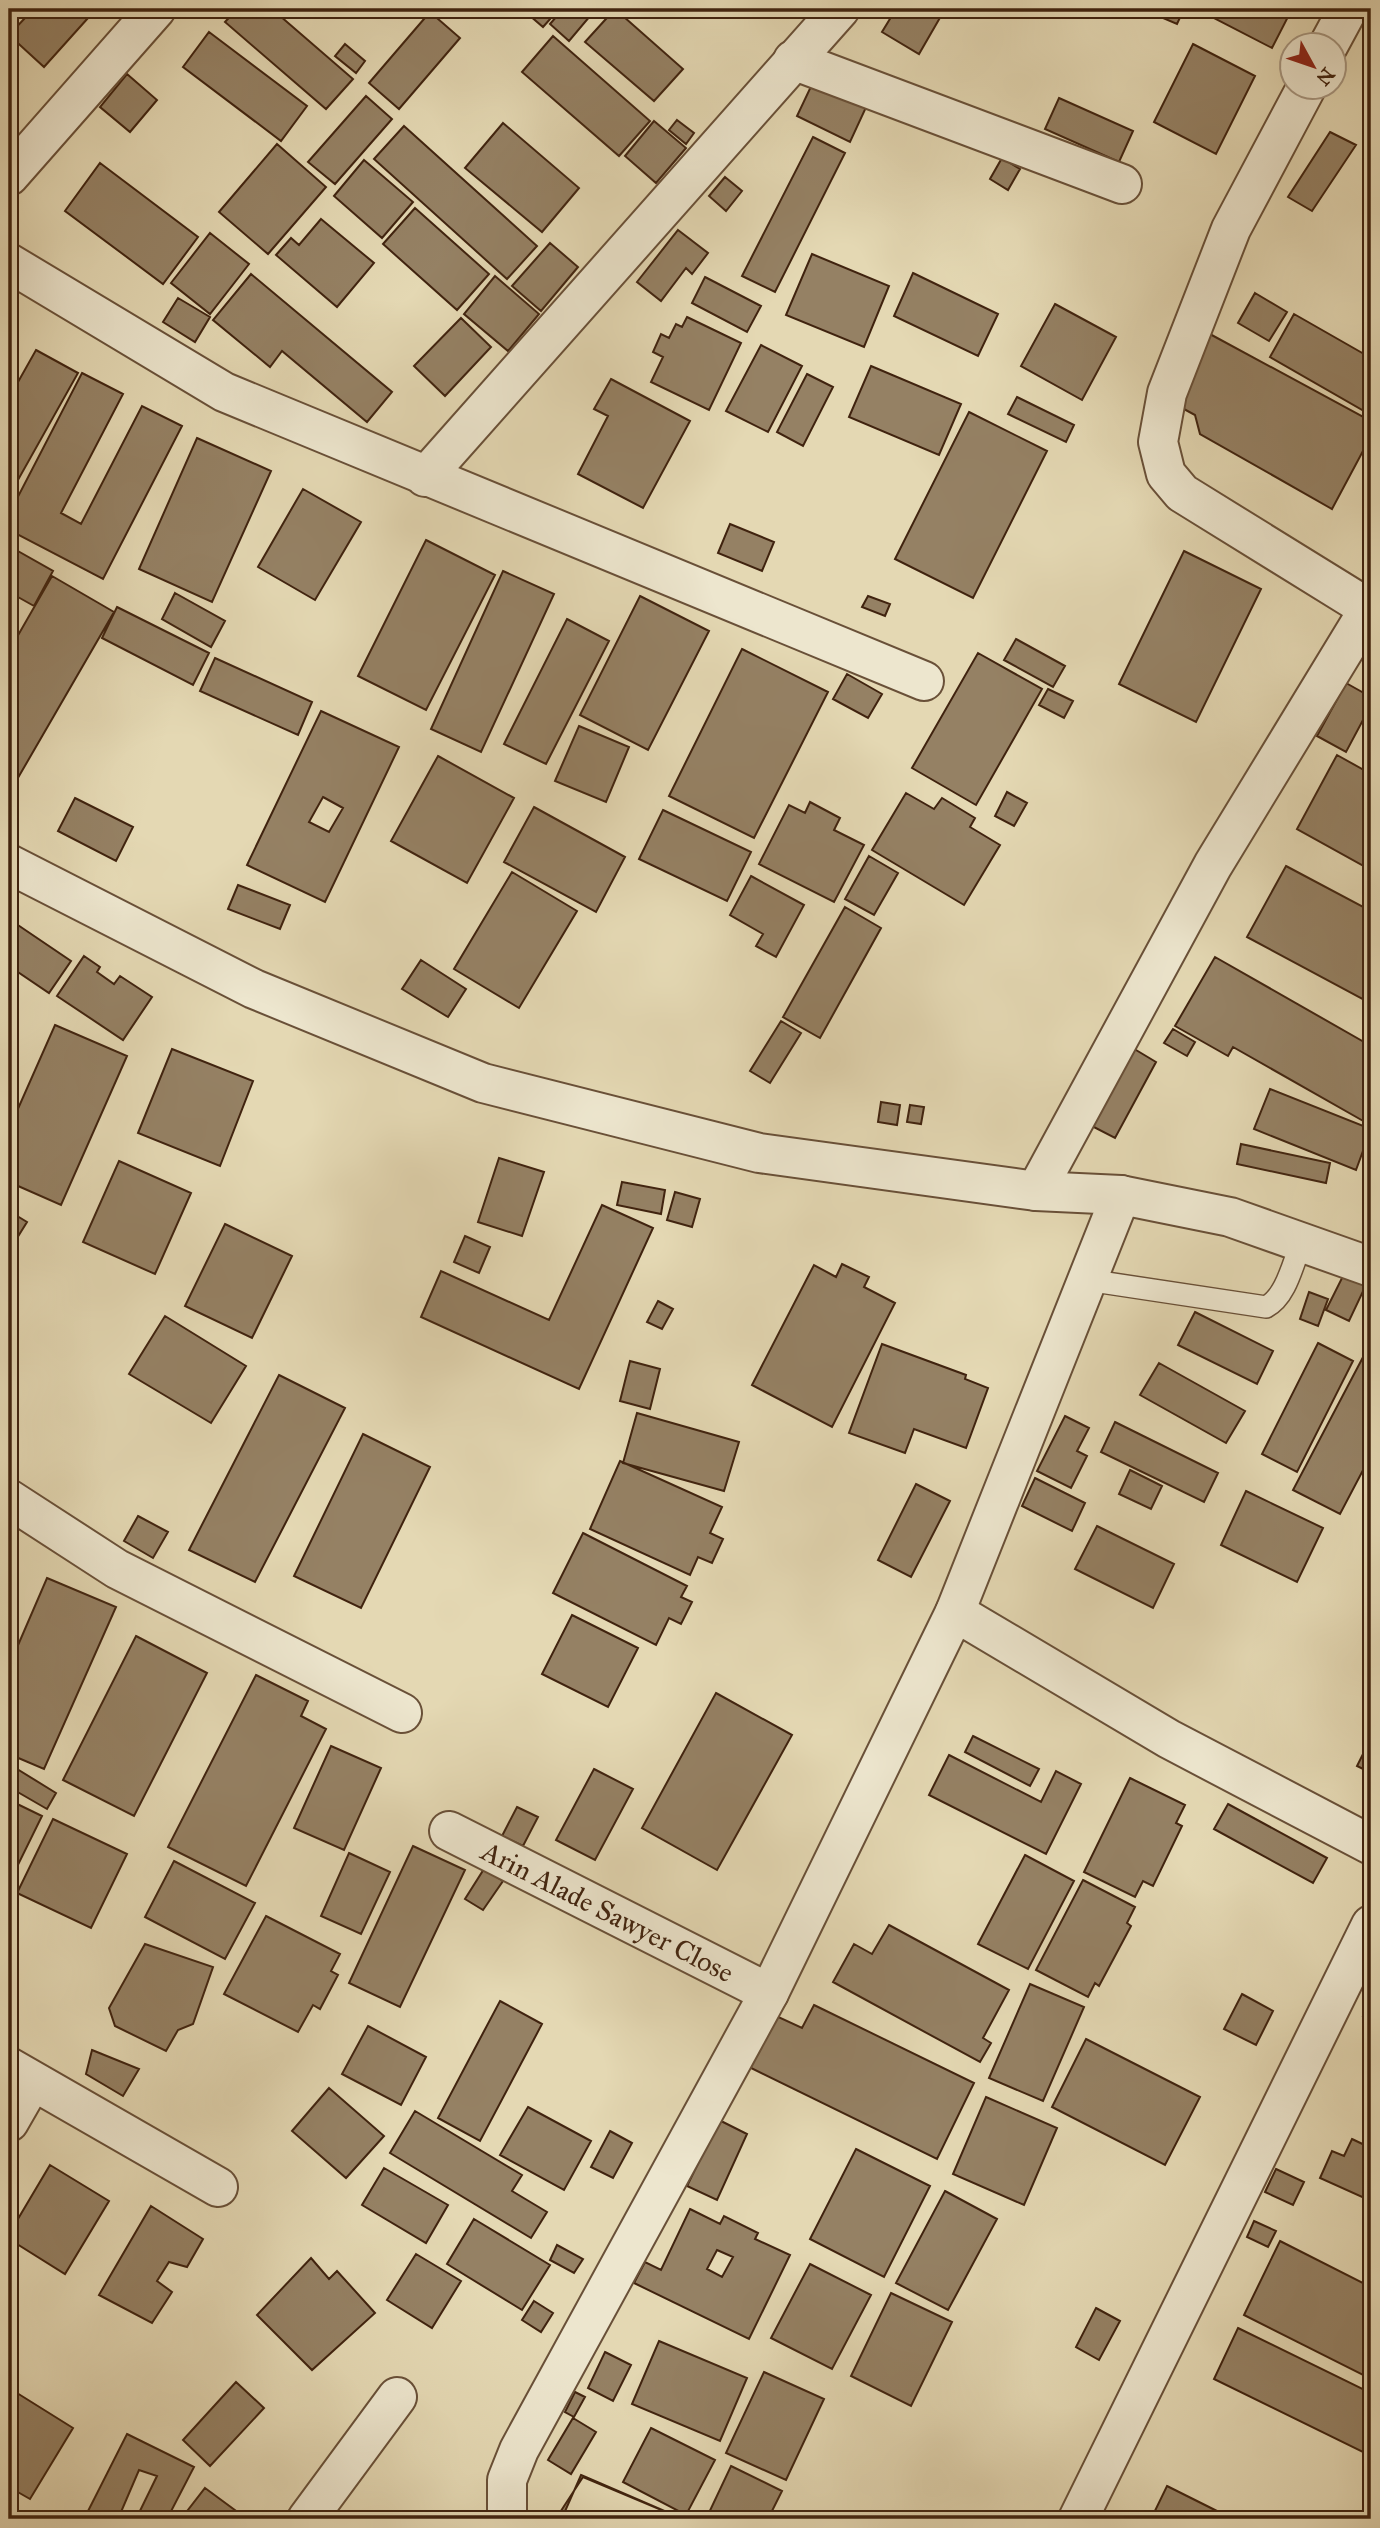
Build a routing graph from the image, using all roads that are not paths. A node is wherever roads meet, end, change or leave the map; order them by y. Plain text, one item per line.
1 (156, 9) edge
2 (840, 9) edge
3 (1348, 9) edge
4 (1336, 32) edge
5 (793, 60) junction
6 (1299, 102) edge
7 (9, 176) edge
8 (1122, 184) dead end
9 (9, 263) edge
10 (425, 477) junction
11 (1370, 610) edge
12 (924, 681) dead end
13 (9, 864) edge
14 (1036, 1191) junction
15 (1121, 1195) junction
16 (1301, 1241) junction
17 (1371, 1267) edge
18 (1087, 1280) junction
19 (9, 1499) edge
20 (955, 1612) junction
21 (402, 1713) dead end
22 (449, 1831) dead end
23 (1371, 1845) edge
24 (1371, 1925) edge
25 (769, 1993) junction
26 (20, 2075) edge
27 (9, 2122) edge
28 (218, 2187) dead end
29 (397, 2396) dead end
30 (307, 2519) edge
31 (507, 2519) edge
32 (1078, 2519) edge

1 - 7 street
2 - 5 street
3 - 4 street
5 - 8 street
5 - 10 street
6 - 11 street
9 - 10 street
10 - 12 street
11 - 14 street
13 - 14 street
14 - 15 street
15 - 16 street
15 - 18 street
16 - 17 street
16 - 18 lane
18 - 20 street
19 - 21 street
20 - 23 street
20 - 25 street
22 - 25 street, Arin Alade Sawyer Close
24 - 32 street
25 - 31 street
26 - 27 street
26 - 28 street
29 - 30 street

